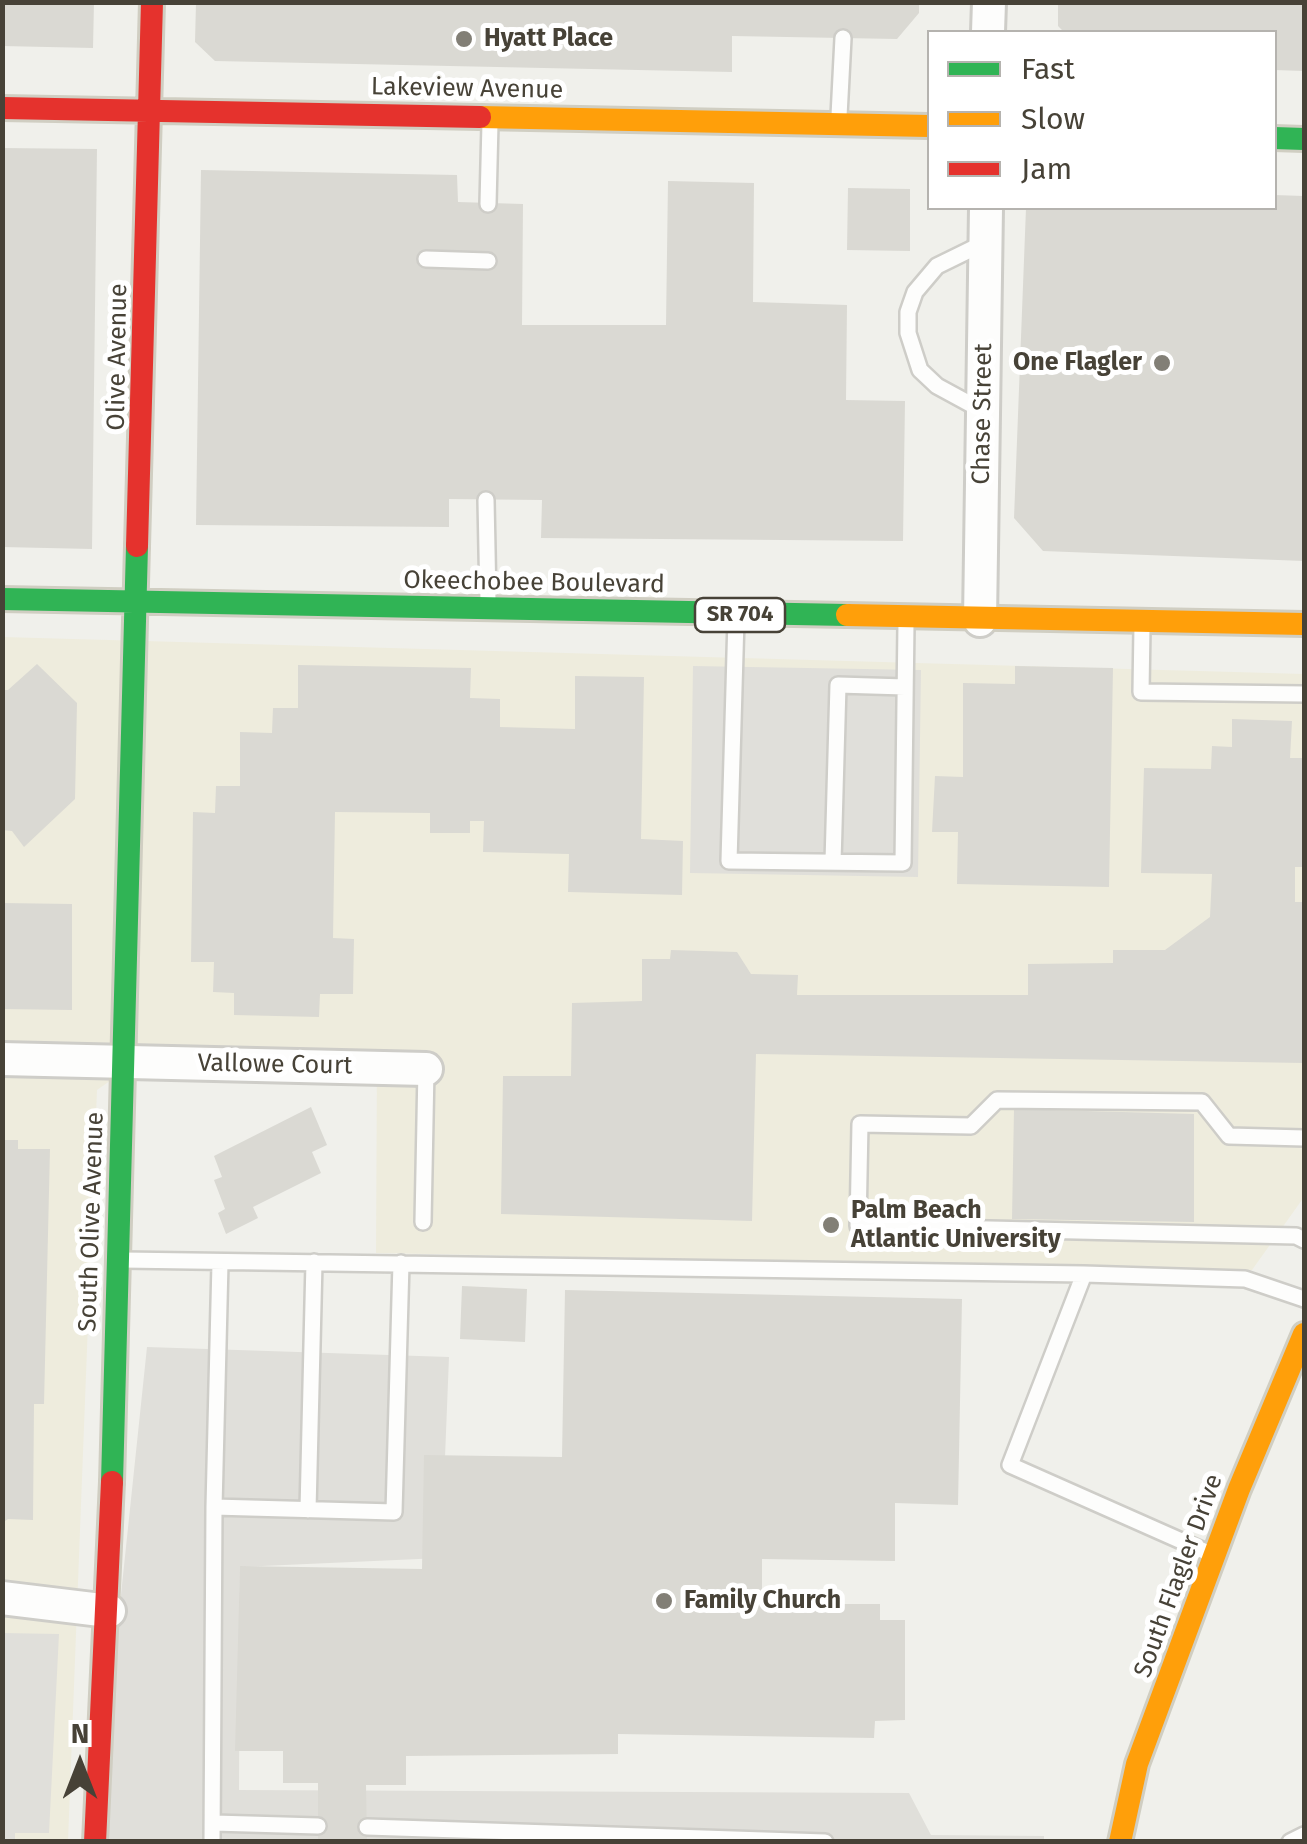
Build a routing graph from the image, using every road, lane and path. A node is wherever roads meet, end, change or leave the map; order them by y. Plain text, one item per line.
1 (152, 2) edge
2 (989, 2) edge
3 (988, 30) edge
4 (843, 38) dead end
5 (2, 108) edge
6 (150, 111) junction
7 (490, 116) junction
8 (839, 125) junction
9 (927, 126) edge
10 (1277, 138) edge
11 (1304, 139) edge
12 (488, 204) dead end
13 (986, 210) edge
14 (986, 242) junction
15 (426, 259) dead end
16 (488, 261) dead end
17 (983, 411) junction
18 (486, 500) dead end
19 (2, 600) edge
20 (140, 603) junction
21 (488, 610) junction
22 (736, 615) junction
23 (906, 618) junction
24 (980, 620) junction
25 (1142, 622) junction
26 (1304, 624) edge
27 (905, 687) junction
28 (1304, 694) edge
29 (833, 862) junction
30 (2, 1059) edge
31 (124, 1062) junction
32 (426, 1069) joint
33 (1304, 1138) edge
34 (423, 1222) dead end
35 (1304, 1240) edge
36 (119, 1260) junction
37 (314, 1262) junction
38 (220, 1264) junction
39 (401, 1264) junction
40 (1084, 1274) junction
41 (1304, 1299) edge
42 (1304, 1334) edge
43 (214, 1507) junction
44 (308, 1510) junction
45 (1216, 1556) junction
46 (2, 1598) edge
47 (109, 1611) junction
48 (214, 1823) junction
49 (318, 1826) dead end
50 (367, 1826) dead end
51 (1304, 1835) edge
52 (464, 1836) edge
53 (95, 1842) edge
54 (212, 1842) edge
55 (825, 1842) edge
56 (1120, 1842) edge
57 (1290, 1842) edge

1 - 6 street
2 - 3 street
4 - 8 lane
5 - 6 street, Lakeview Avenue
6 - 7 street, Lakeview Avenue
6 - 20 street, Olive Avenue
7 - 8 street, Lakeview Avenue
7 - 12 lane
8 - 9 street, Lakeview Avenue
10 - 11 street
13 - 14 street, Chase Street
14 - 17 street, Chase Street
14 - 17 lane
15 - 16 lane
17 - 24 street, Chase Street
18 - 21 lane
19 - 20 street, Okeechobee Boulevard / SR 704
20 - 21 street, Okeechobee Boulevard / SR 704
20 - 31 street, South Olive Avenue
21 - 22 street, Okeechobee Boulevard / SR 704
22 - 23 street, Okeechobee Boulevard / SR 704
22 - 29 lane
23 - 24 street, Okeechobee Boulevard / SR 704
23 - 27 lane
24 - 25 street, Okeechobee Boulevard / SR 704
25 - 26 street, Okeechobee Boulevard / SR 704
25 - 28 lane
27 - 29 lane
27 - 29 lane
30 - 31 street, Vallowe Court
31 - 32 street, Vallowe Court
31 - 36 street, South Olive Avenue
32 - 34 lane
33 - 35 lane
36 - 38 lane
36 - 47 street, South Olive Avenue
37 - 38 lane
37 - 39 lane
37 - 44 lane
38 - 43 lane
39 - 40 lane
39 - 44 lane
40 - 41 lane
40 - 45 lane
42 - 45 street, South Flagler Drive
43 - 44 lane
43 - 48 lane
45 - 56 street, South Flagler Drive
46 - 47 street
47 - 53 street, South Olive Avenue
48 - 49 lane
48 - 54 lane
50 - 52 lane
51 - 57 lane
52 - 55 lane

